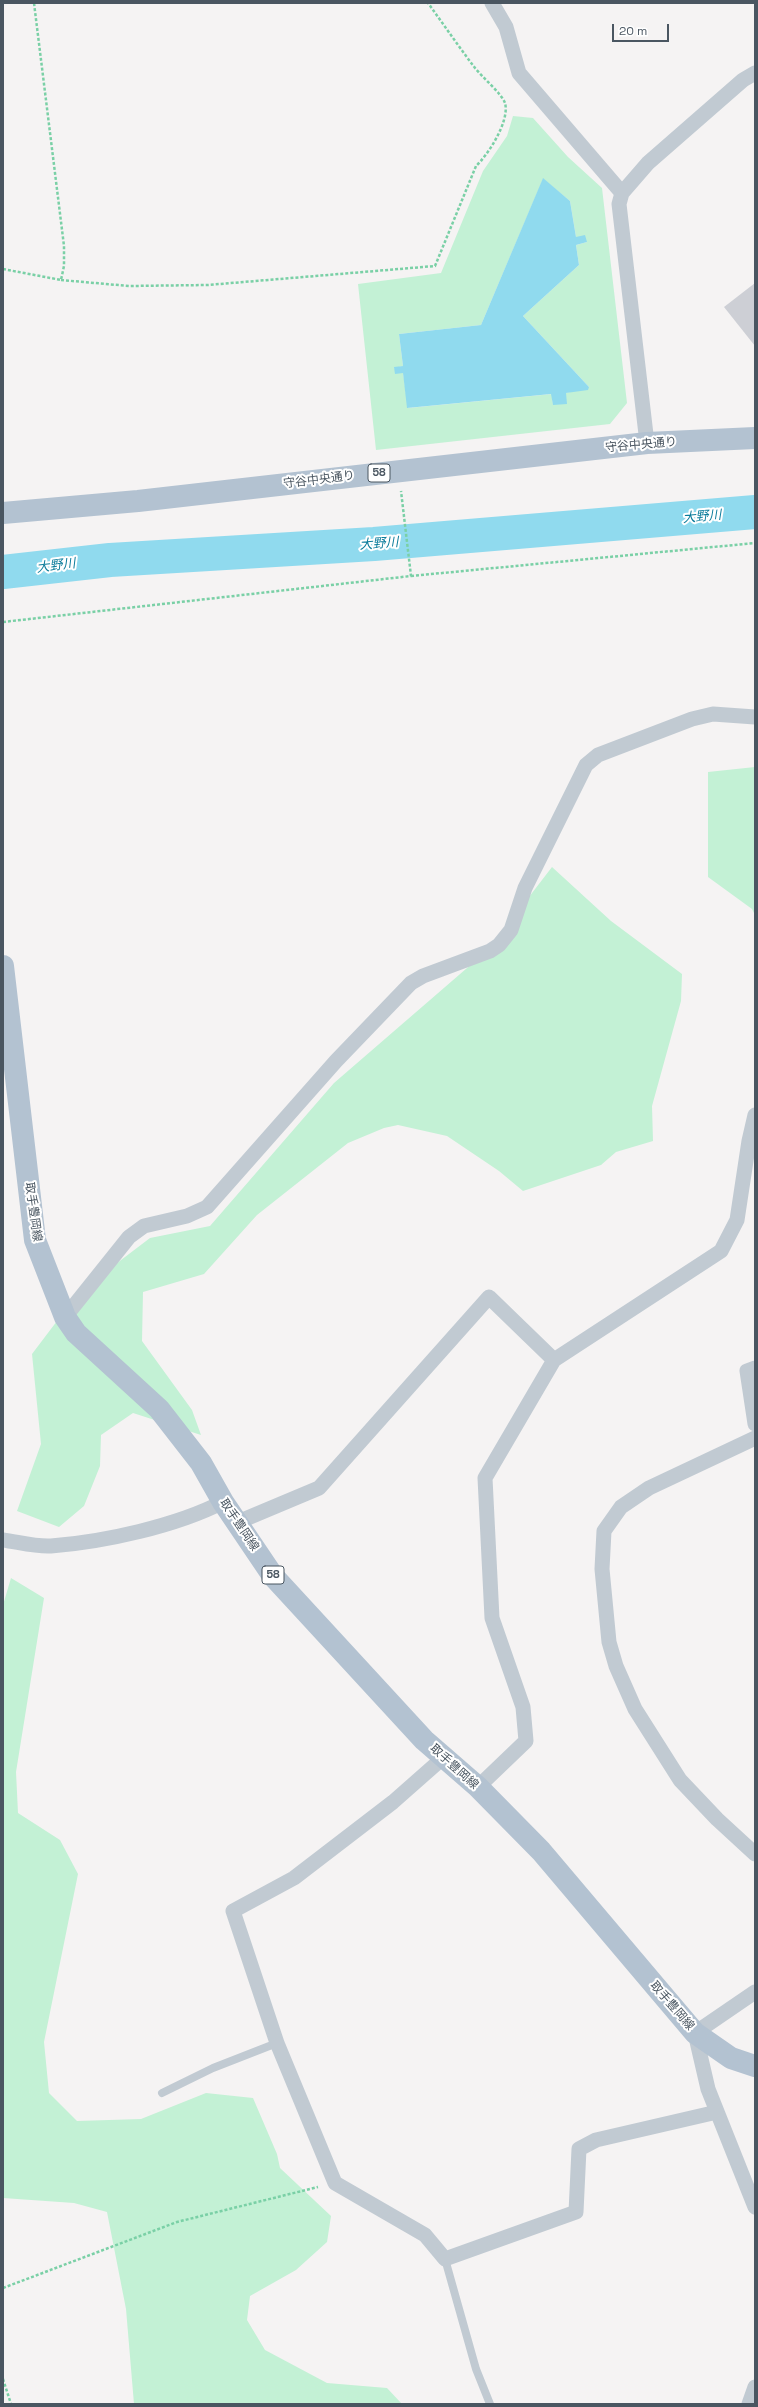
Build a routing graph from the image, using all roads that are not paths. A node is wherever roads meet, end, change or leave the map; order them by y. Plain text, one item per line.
1 (492, 3) edge
2 (755, 74) edge
3 (622, 193) junction
4 (755, 438) edge
5 (647, 442) junction
6 (3, 513) edge
7 (755, 717) edge
8 (3, 966) edge
9 (755, 1115) edge
10 (65, 1317) junction
11 (554, 1360) junction
12 (755, 1368) edge
13 (755, 1424) edge
14 (755, 1438) edge
15 (223, 1502) junction
16 (238, 1522) junction
17 (3, 1540) edge
18 (444, 1757) junction
19 (478, 1787) junction
20 (755, 1854) edge
21 (755, 1992) edge
22 (695, 2033) junction
23 (277, 2043) junction
24 (755, 2066) edge
25 (162, 2093) dead end
26 (717, 2112) junction
27 (755, 2207) edge
28 (445, 2259) junction
29 (755, 2386) edge
30 (490, 2404) edge
31 (749, 2404) edge

1 - 3 street
2 - 3 street
3 - 5 street
4 - 5 main road, 守谷中央通り / 58
5 - 6 main road, 守谷中央通り / 58
7 - 10 street
8 - 10 main road, 取手豊岡線 / 58
9 - 11 street
10 - 15 main road, 取手豊岡線 / 58
11 - 16 street
11 - 19 street
12 - 13 street
14 - 20 street
15 - 16 main road, 取手豊岡線 / 58
15 - 17 street
16 - 18 main road, 取手豊岡線 / 58
18 - 19 main road, 取手豊岡線 / 58
18 - 23 street
19 - 22 main road, 取手豊岡線 / 58
21 - 22 street
22 - 24 main road, 取手豊岡線 / 58
22 - 26 street
23 - 25 lane
23 - 28 street
26 - 27 street
26 - 28 street
28 - 30 lane
29 - 31 street

